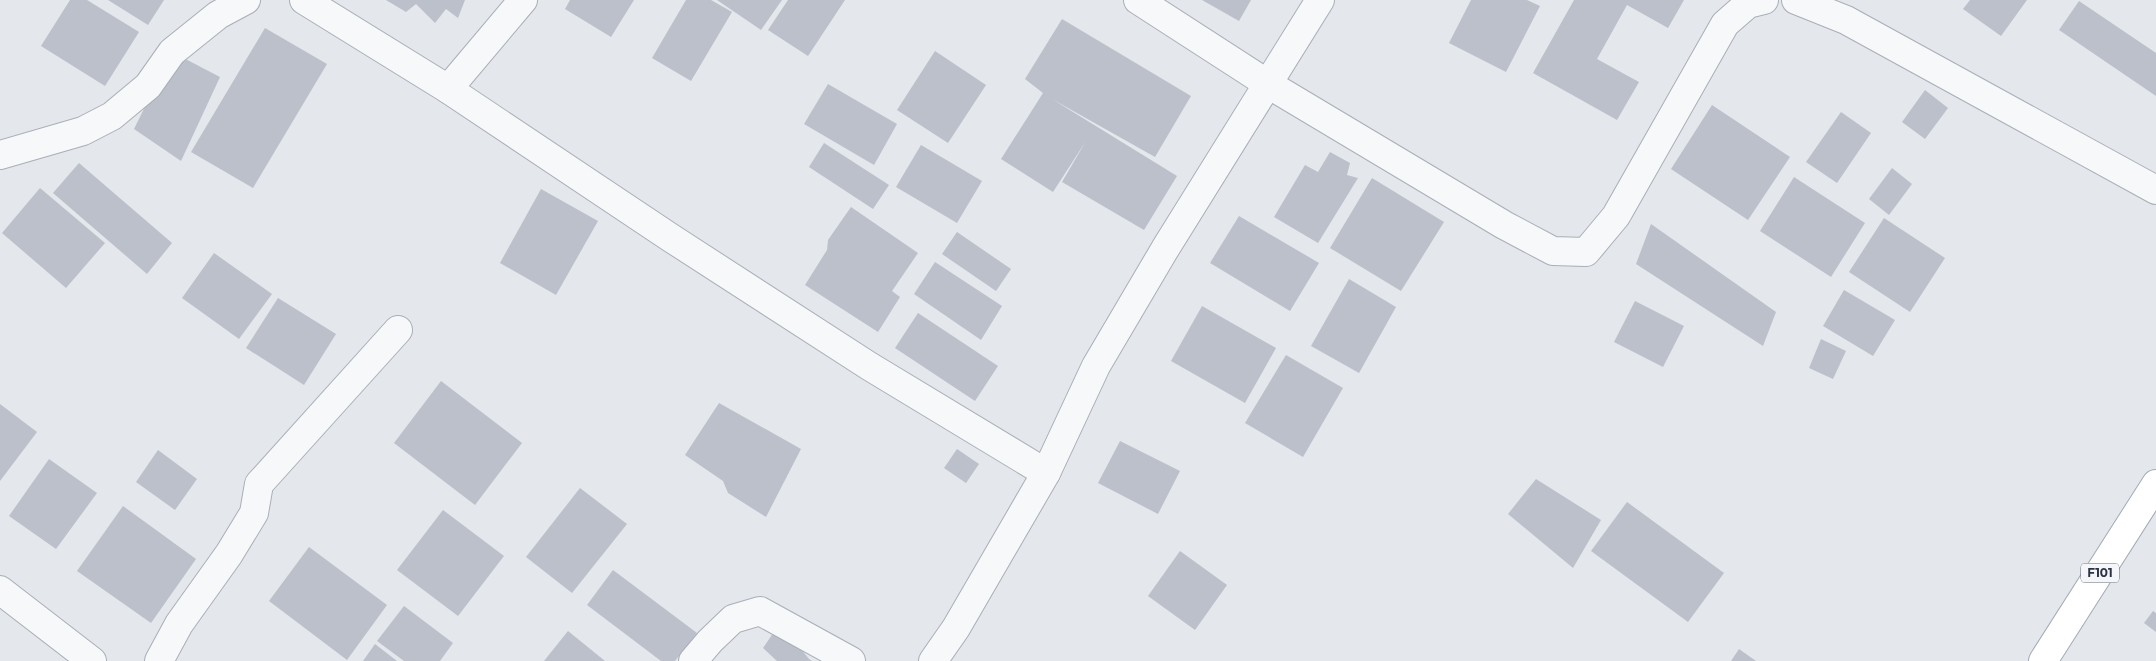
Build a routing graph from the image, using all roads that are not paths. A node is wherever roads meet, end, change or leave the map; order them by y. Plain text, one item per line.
1 (246, 0) edge
2 (304, 0) edge
3 (523, 0) edge
4 (1138, 0) edge
5 (1320, 0) edge
6 (1764, 0) edge
7 (1796, 0) edge
8 (1268, 84) junction
9 (448, 89) junction
10 (0, 155) edge
11 (2156, 190) edge
12 (398, 330) dead end
13 (1046, 473) junction
14 (2156, 484) edge
15 (0, 590) edge
16 (92, 661) edge
17 (159, 661) edge
18 (694, 661) edge
19 (851, 661) edge
20 (933, 661) edge
21 (2043, 661) edge

1 - 10 street
2 - 9 street
3 - 9 street
4 - 8 street
5 - 8 street
6 - 8 street
7 - 11 street
8 - 13 street
9 - 13 street
12 - 17 street
13 - 20 street
14 - 21 main road, F101
15 - 16 street
18 - 19 street

